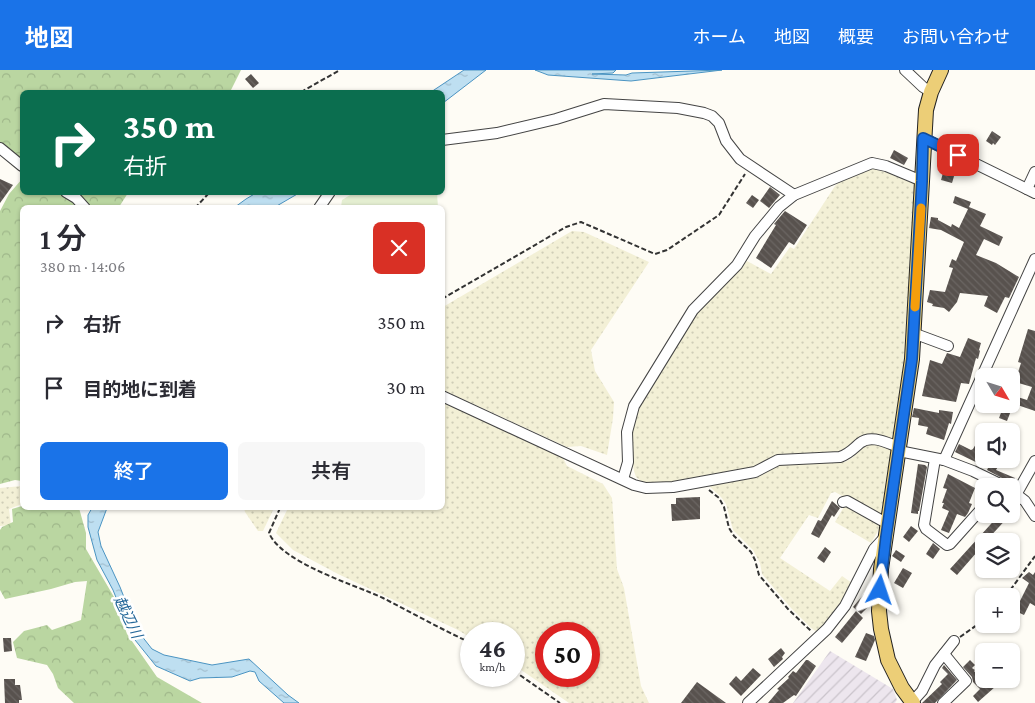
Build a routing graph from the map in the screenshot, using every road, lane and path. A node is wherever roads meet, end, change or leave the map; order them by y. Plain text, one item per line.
1 (340, 70) edge
2 (905, 70) edge
3 (941, 70) edge
4 (305, 90) edge
5 (931, 92) junction
6 (923, 138) junction
7 (445, 140) edge
8 (0, 148) edge
9 (20, 164) edge
10 (750, 167) junction
11 (1035, 172) edge
12 (922, 181) junction
13 (1031, 191) edge
14 (71, 195) edge
15 (208, 195) edge
16 (794, 195) junction
17 (82, 205) edge
18 (200, 205) edge
19 (1035, 259) edge
20 (445, 296) edge
21 (913, 334) junction
22 (948, 346) dead end
23 (988, 368) edge
24 (975, 396) edge
25 (445, 397) edge
26 (899, 449) junction
27 (939, 460) junction
28 (1035, 461) edge
29 (987, 478) edge
30 (1017, 478) edge
31 (623, 479) junction
32 (699, 483) junction
33 (1030, 501) edge
34 (844, 502) dead end
35 (279, 510) edge
36 (975, 516) edge
37 (1035, 516) edge
38 (887, 530) junction
39 (1035, 556) edge
40 (1012, 588) edge
41 (975, 626) edge
42 (460, 638) edge
43 (817, 638) junction
44 (954, 641) joint
45 (944, 654) junction
46 (525, 679) edge
47 (560, 703) edge
48 (748, 703) edge
49 (913, 703) edge
50 (943, 703) edge

1 - 4 path
2 - 5 street
3 - 5 main road
5 - 6 main road
6 - 12 main road
6 - 13 street
7 - 10 street
8 - 9 street
10 - 16 street
10 - 20 path
11 - 13 street
12 - 16 street
12 - 21 main road
14 - 17 street
15 - 18 path
16 - 31 street
19 - 23 street
21 - 22 street
21 - 26 main road
24 - 27 street
25 - 31 street
26 - 27 street
26 - 32 street
26 - 38 main road
27 - 29 street
27 - 36 street
28 - 30 street
31 - 32 street
32 - 43 path
33 - 37 street
34 - 38 street
35 - 42 path
38 - 43 street
38 - 49 main road
39 - 40 path
41 - 44 path
43 - 48 street
44 - 45 street
45 - 49 street
45 - 50 street
46 - 47 path

